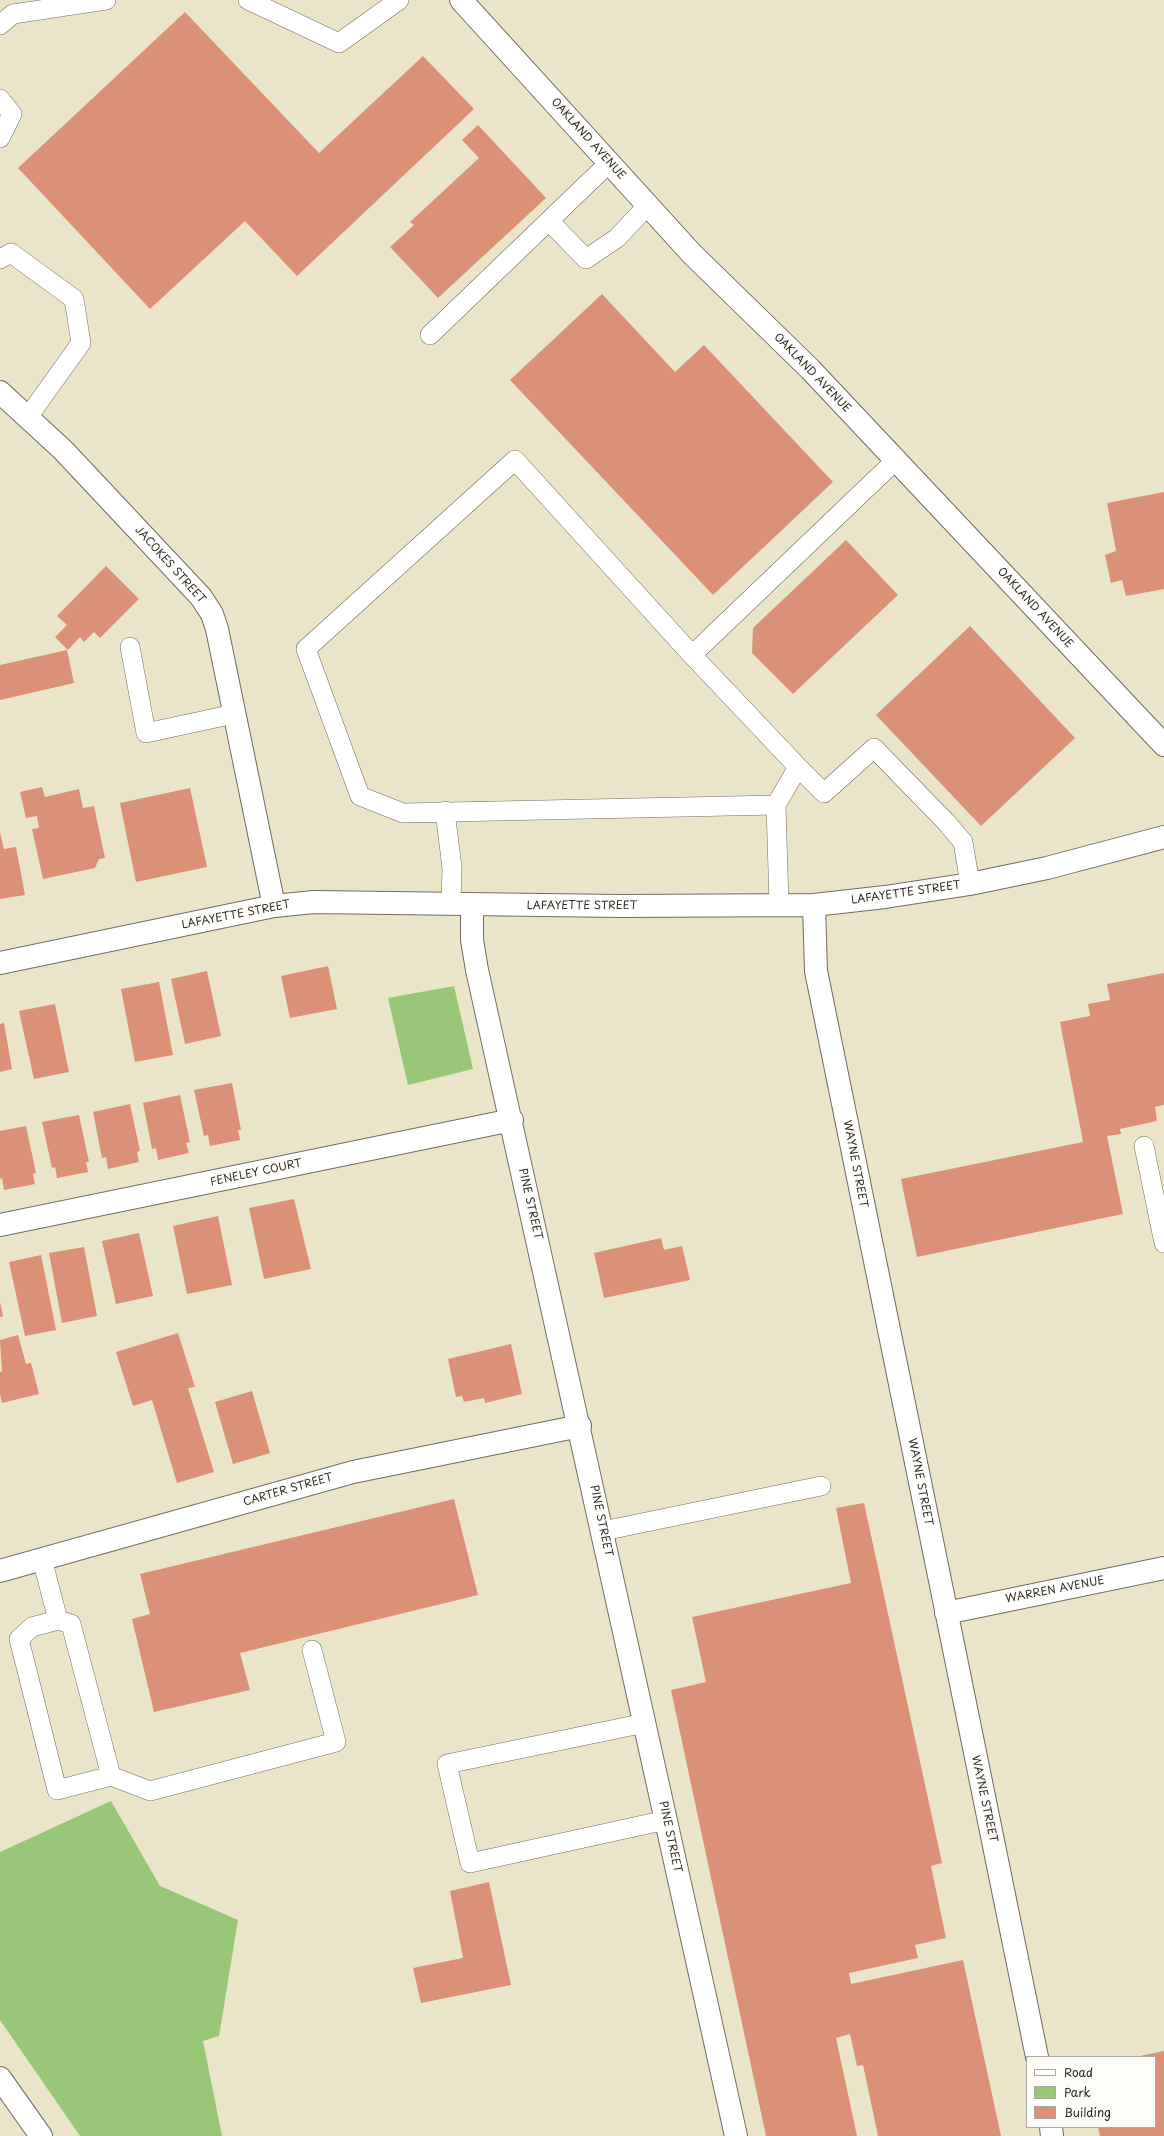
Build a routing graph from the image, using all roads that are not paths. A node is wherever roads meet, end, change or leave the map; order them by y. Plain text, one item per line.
1 (106, 0) edge
2 (248, 0) edge
3 (399, 0) edge
4 (461, 0) edge
5 (0, 25) edge
6 (0, 98) edge
7 (0, 138) edge
8 (610, 162) junction
9 (648, 205) junction
10 (549, 221) junction
11 (0, 259) edge
12 (430, 335) dead end
13 (0, 392) edge
14 (28, 417) junction
15 (896, 460) junction
16 (130, 647) dead end
17 (692, 655) junction
18 (234, 714) junction
19 (1164, 745) edge
20 (798, 767) junction
21 (776, 805) junction
22 (445, 811) junction
23 (1164, 837) edge
24 (970, 884) junction
25 (451, 904) junction
26 (472, 905) junction
27 (779, 905) junction
28 (814, 905) junction
29 (274, 906) junction
30 (0, 963) edge
31 (512, 1120) junction
32 (1144, 1146) dead end
33 (0, 1225) edge
34 (1164, 1243) edge
35 (580, 1426) junction
36 (821, 1486) dead end
37 (603, 1531) junction
38 (42, 1559) junction
39 (1164, 1568) edge
40 (0, 1571) edge
41 (946, 1613) junction
42 (58, 1620) junction
43 (312, 1650) dead end
44 (645, 1723) junction
45 (111, 1776) junction
46 (666, 1820) junction
47 (1036, 2056) edge
48 (0, 2078) edge
49 (41, 2136) edge
50 (736, 2136) edge

1 - 5 lane
2 - 3 lane
4 - 8 street, OAKLAND AVENUE
6 - 7 lane
8 - 9 street, OAKLAND AVENUE
8 - 10 lane
9 - 10 lane
9 - 15 street, OAKLAND AVENUE
10 - 12 lane
11 - 14 lane
13 - 14 street, JACOKES STREET
14 - 18 street, JACOKES STREET
15 - 17 lane
15 - 19 street, OAKLAND AVENUE
16 - 18 lane
17 - 20 lane
17 - 22 lane
18 - 29 street, JACOKES STREET
20 - 21 lane
20 - 24 lane
21 - 22 lane
21 - 27 lane
22 - 25 lane
23 - 24 street, LAFAYETTE STREET
24 - 28 street, LAFAYETTE STREET
25 - 26 street, LAFAYETTE STREET
25 - 29 street, LAFAYETTE STREET
26 - 27 street, LAFAYETTE STREET
26 - 31 street, PINE STREET
27 - 28 street, LAFAYETTE STREET
28 - 41 street, WAYNE STREET
29 - 30 street, LAFAYETTE STREET
31 - 33 street, FENELEY COURT
31 - 35 street, PINE STREET
32 - 34 lane
35 - 37 street, PINE STREET
35 - 38 street, CARTER STREET
36 - 37 lane
37 - 44 street, PINE STREET
38 - 40 street, CARTER STREET
38 - 42 lane
39 - 41 street, WARREN AVENUE
41 - 47 street, WAYNE STREET
42 - 45 lane
42 - 45 lane
43 - 45 lane
44 - 46 street, PINE STREET
44 - 46 lane
46 - 50 street, PINE STREET
48 - 49 street

